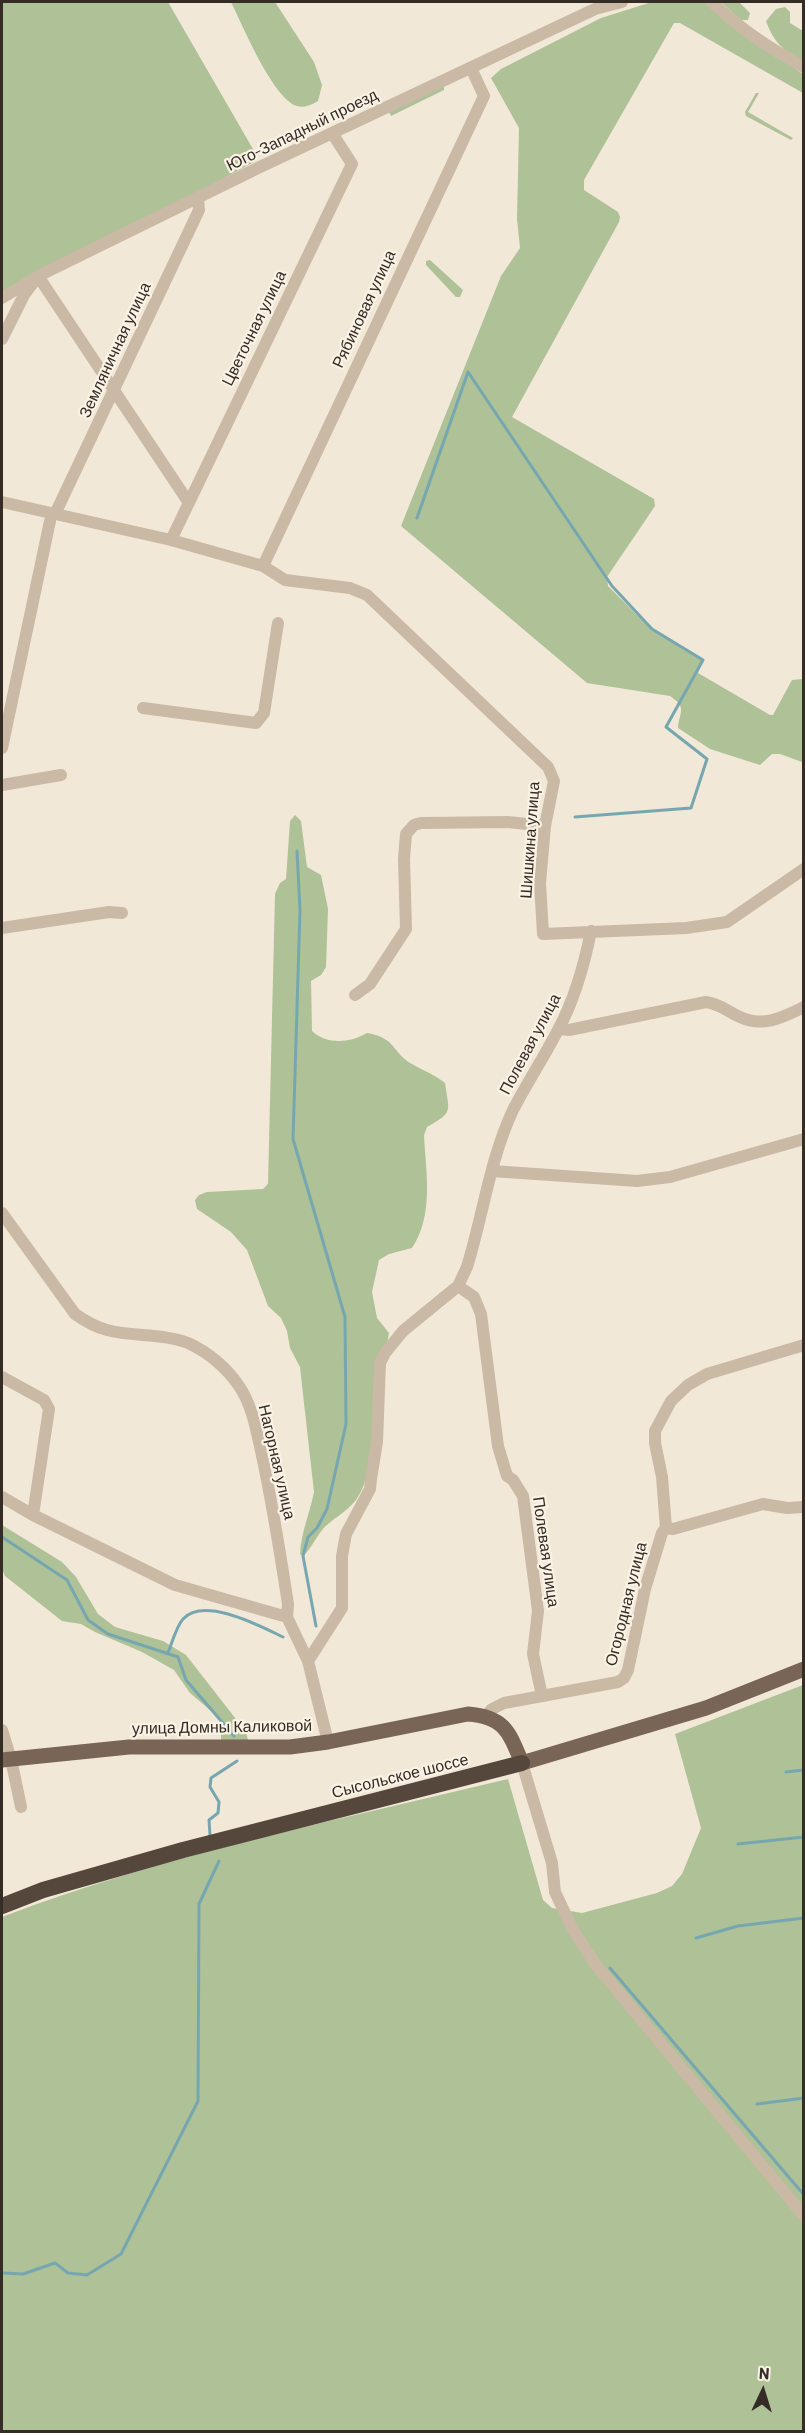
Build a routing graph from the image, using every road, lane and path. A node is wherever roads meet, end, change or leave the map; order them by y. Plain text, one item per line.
1 (622, 2) edge
2 (712, 2) edge
3 (804, 67) edge
4 (471, 68) junction
5 (332, 133) junction
6 (198, 199) junction
7 (38, 276) junction
8 (2, 298) edge
9 (2, 339) edge
10 (114, 391) junction
11 (2, 502) edge
12 (189, 503) junction
13 (52, 518) junction
14 (171, 540) junction
15 (263, 566) junction
16 (278, 622) dead end
17 (143, 708) dead end
18 (2, 748) edge
19 (61, 776) dead end
20 (2, 785) edge
21 (545, 826) junction
22 (802, 873) edge
23 (122, 913) dead end
24 (2, 928) edge
25 (591, 932) junction
26 (355, 995) dead end
27 (804, 1007) edge
28 (559, 1029) junction
29 (804, 1139) edge
30 (492, 1171) junction
31 (2, 1213) edge
32 (458, 1286) junction
33 (804, 1345) edge
34 (2, 1377) edge
35 (2, 1497) edge
36 (804, 1507) edge
37 (33, 1515) junction
38 (666, 1528) junction
39 (287, 1617) junction
40 (308, 1661) junction
41 (804, 1670) edge
42 (542, 1696) junction
43 (486, 1716) junction
44 (2, 1730) edge
45 (328, 1742) junction
46 (6, 1759) edge
47 (522, 1763) junction
48 (21, 1807) dead end
49 (2, 1906) edge
50 (804, 2216) edge

1 - 4 street, Юго-Западный проезд
2 - 3 street
4 - 5 street, Юго-Западный проезд
4 - 15 street, Рябиновая улица
5 - 6 street, Юго-Западный проезд
5 - 12 street, Цветочная улица
6 - 7 street, Юго-Западный проезд
6 - 10 street, Земляничная улица
7 - 8 street, Юго-Западный проезд
7 - 9 street
7 - 10 street
10 - 12 street
10 - 13 street, Земляничная улица
11 - 13 street, Шишкина улица
12 - 14 street, Цветочная улица
13 - 14 street, Шишкина улица
13 - 18 street, Земляничная улица
14 - 15 street, Шишкина улица
15 - 21 street, Шишкина улица
16 - 17 street
19 - 20 street
21 - 25 street, Шишкина улица
21 - 26 street
22 - 25 street, Шишкина улица
23 - 24 street
25 - 28 street, Полевая улица
27 - 28 street
28 - 30 street, Полевая улица
29 - 30 street
30 - 32 street, Полевая улица
31 - 39 street, Нагорная улица
32 - 40 street, Полевая улица
32 - 42 street, Полевая улица
33 - 38 street, Огородная улица
34 - 37 street
35 - 37 street
36 - 38 street
37 - 39 street
38 - 42 street, Огородная улица
39 - 40 street, Нагорная улица
40 - 45 street, Нагорная улица
41 - 47 main road, Сысольское шоссе
42 - 43 street, Огородная улица
43 - 45 main road, улица Домны Каликовой
43 - 47 main road
44 - 46 street
45 - 46 main road, улица Домны Каликовой
46 - 48 street
47 - 49 highway, Сысольское шоссе
47 - 50 street

